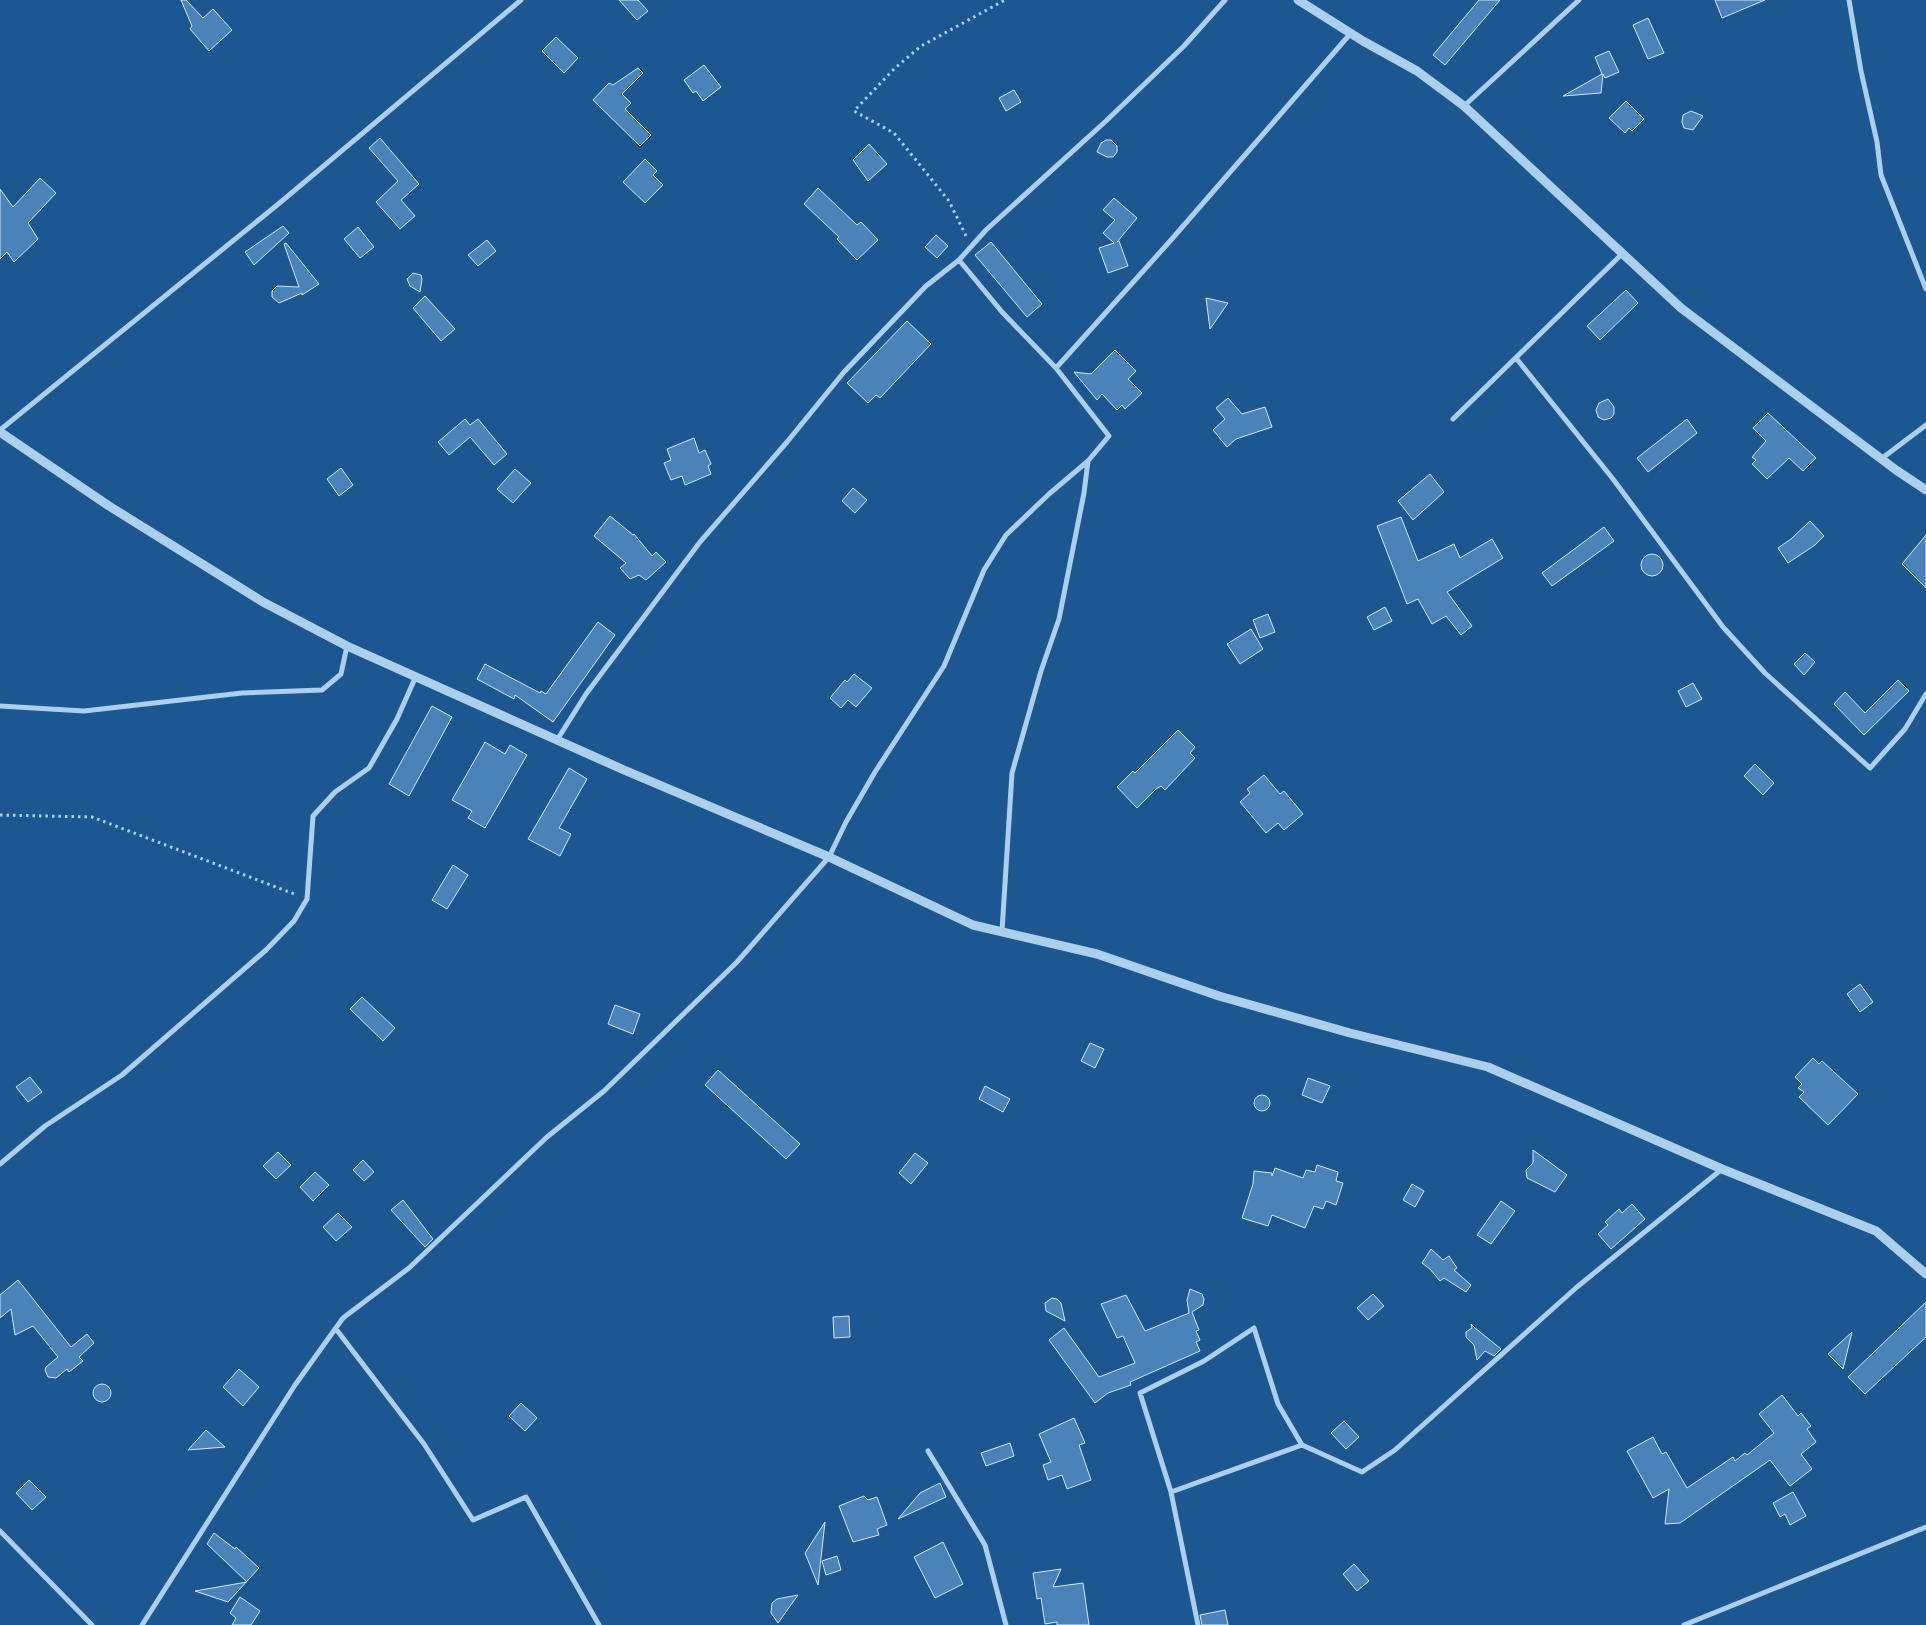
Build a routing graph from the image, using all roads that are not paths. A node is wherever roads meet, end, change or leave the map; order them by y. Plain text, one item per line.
1 (521, 0) edge
2 (1225, 0) edge
3 (1298, 0) edge
4 (1579, 0) edge
5 (1849, 0) edge
6 (1351, 33) junction
7 (1464, 106) junction
8 (1622, 254) junction
9 (959, 260) junction
10 (1926, 289) edge
11 (1516, 358) junction
12 (1056, 368) junction
13 (1453, 419) dead end
14 (1926, 425) edge
15 (0, 431) edge
16 (1881, 460) junction
17 (1088, 461) junction
18 (1926, 490) edge
19 (347, 646) junction
20 (416, 676) junction
21 (1926, 694) edge
22 (0, 706) edge
23 (557, 740) junction
24 (829, 857) junction
25 (1002, 931) junction
26 (0, 1164) edge
27 (1722, 1169) junction
28 (1926, 1274) edge
29 (336, 1329) junction
30 (1302, 1445) junction
31 (928, 1451) dead end
32 (1171, 1492) junction
33 (1926, 1527) edge
34 (0, 1531) edge
35 (92, 1625) edge
36 (142, 1625) edge
37 (599, 1625) edge
38 (1006, 1625) edge
39 (1198, 1625) edge
40 (1684, 1625) edge

1 - 15 street
2 - 9 street
3 - 6 street
4 - 7 street
5 - 10 street
6 - 7 street
6 - 12 street
7 - 8 street
8 - 11 street
8 - 16 street
9 - 12 street
9 - 23 street
11 - 13 street
11 - 21 street
12 - 17 street
14 - 16 street
15 - 19 street
16 - 18 street
17 - 24 street
17 - 25 street
19 - 20 street
19 - 22 street
20 - 23 street
20 - 26 street
23 - 24 street
24 - 25 street
24 - 29 street
25 - 27 street
27 - 28 street
27 - 30 street
29 - 36 street
29 - 37 street
30 - 32 street
30 - 32 street
31 - 38 street
32 - 39 street
33 - 40 street
34 - 35 street

